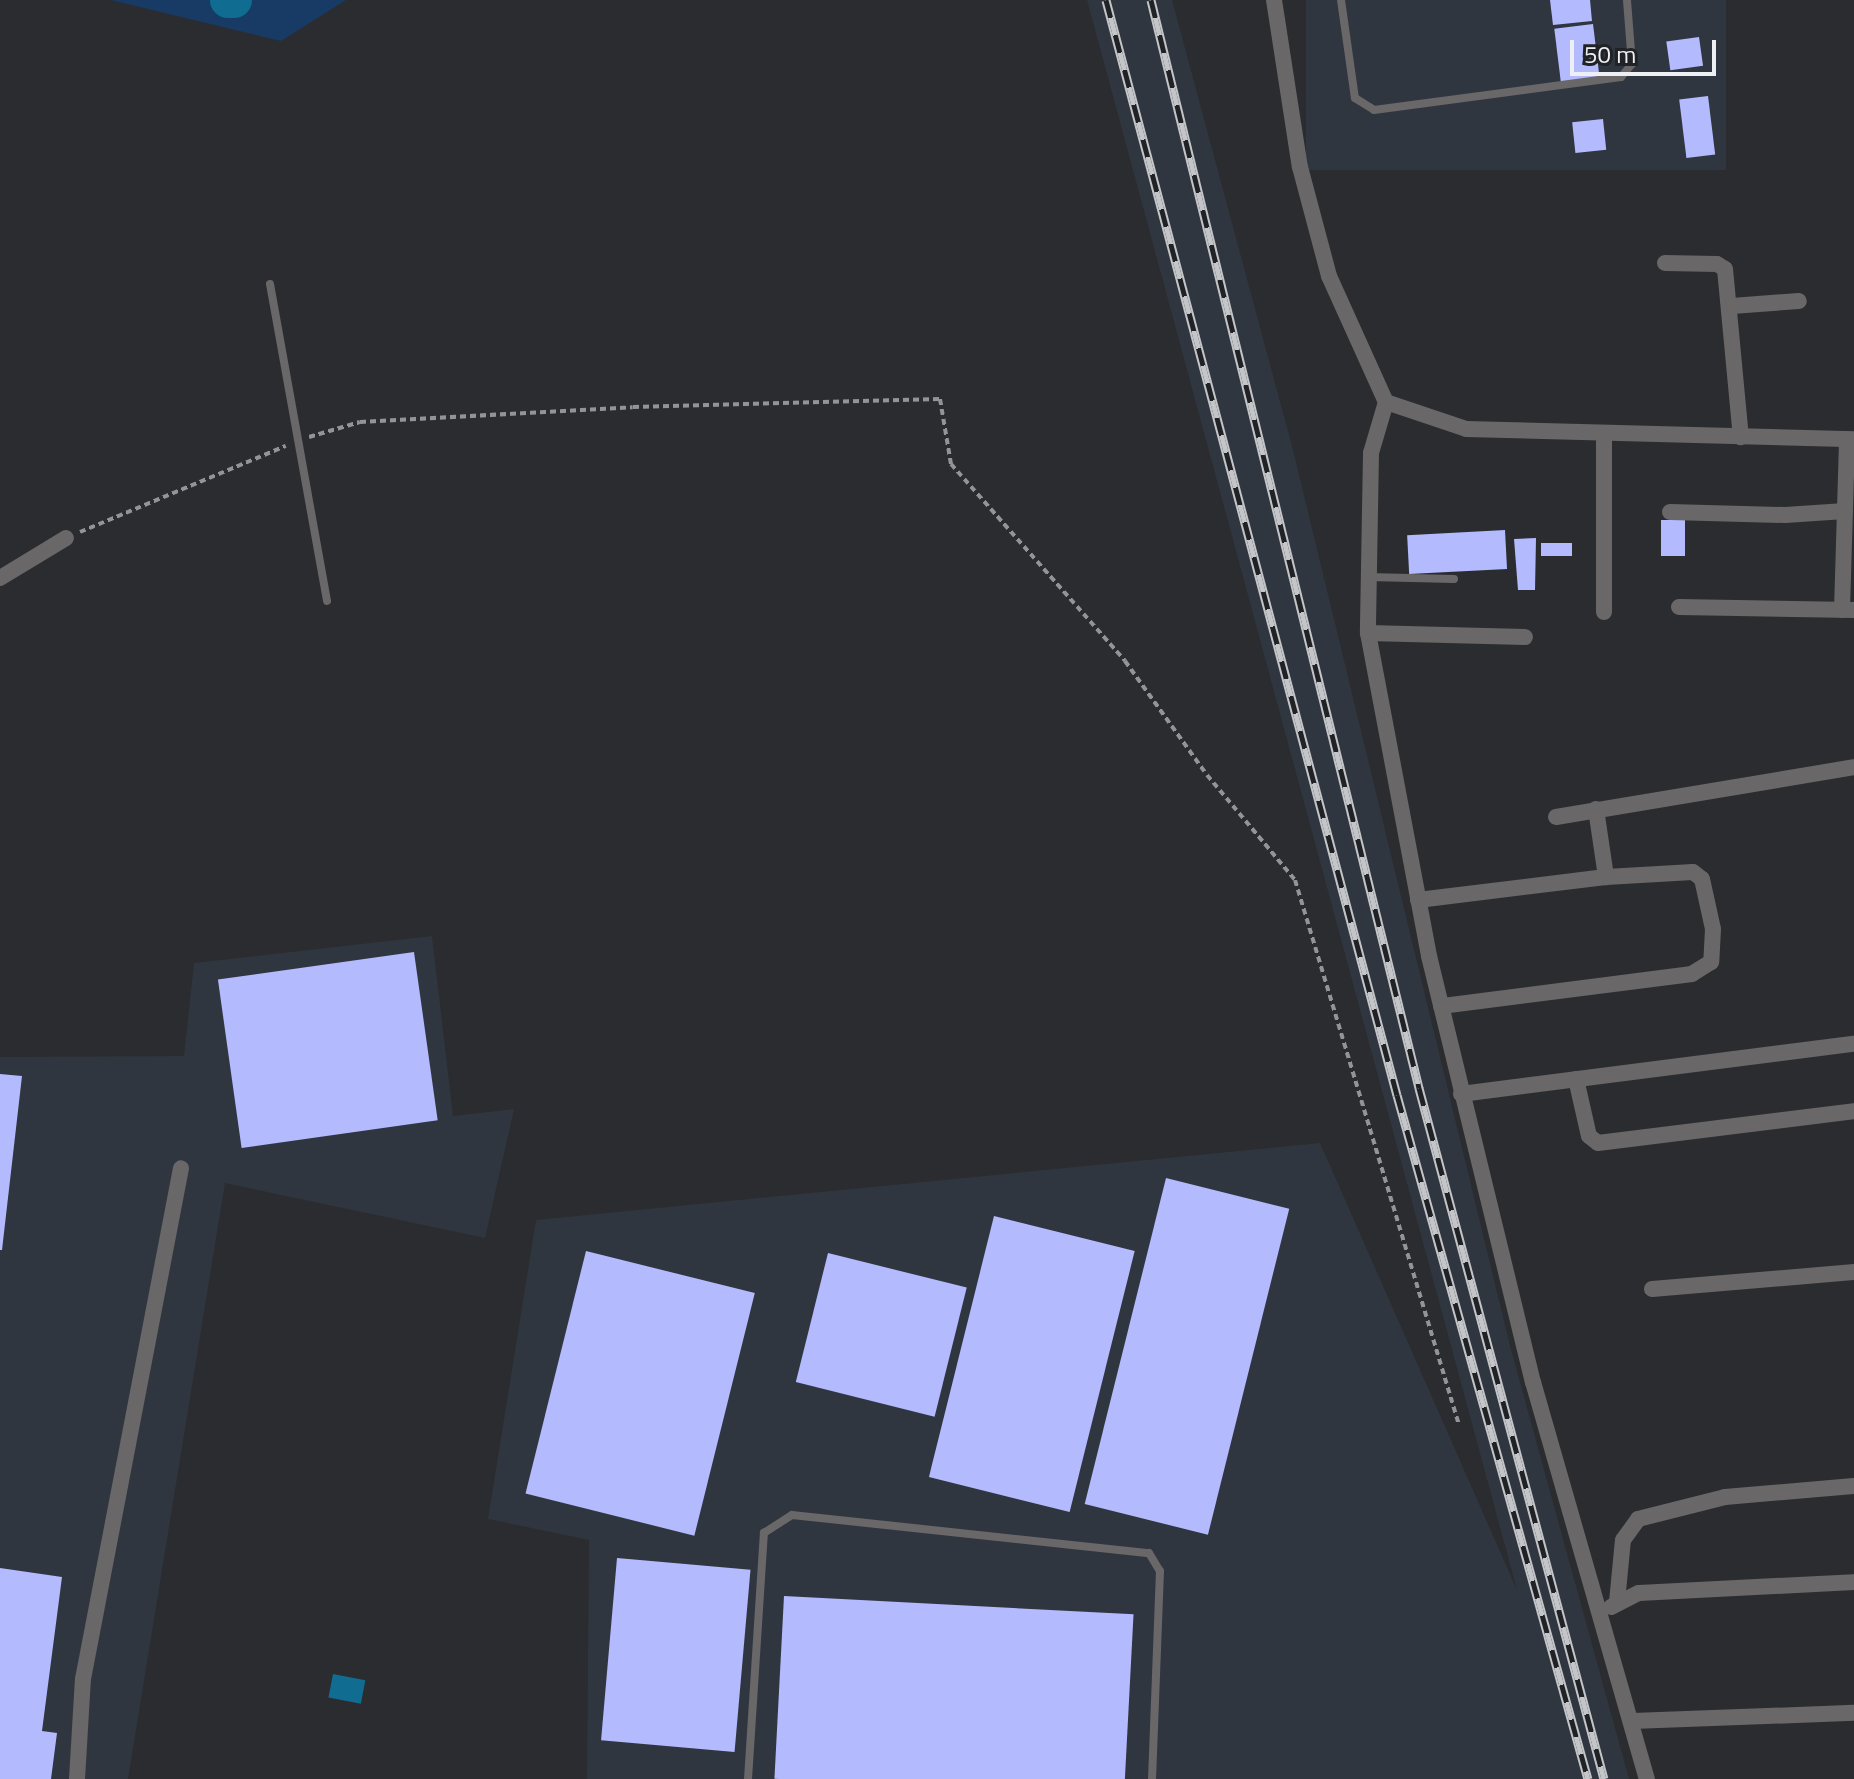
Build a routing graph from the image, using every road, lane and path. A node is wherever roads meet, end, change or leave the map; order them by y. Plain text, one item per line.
1 (1274, 0) edge
2 (1341, 0) edge
3 (1627, 0) edge
4 (1665, 263) dead end
5 (270, 284) dead end
6 (1799, 301) dead end
7 (1732, 306) junction
8 (1386, 402) junction
9 (1604, 433) junction
10 (1741, 437) junction
11 (1850, 439) edge
12 (299, 440) junction
13 (1845, 511) junction
14 (1670, 512) dead end
15 (66, 538) joint
16 (1366, 577) junction
17 (0, 578) edge
18 (1454, 579) dead end
19 (327, 601) dead end
20 (1679, 607) dead end
21 (1848, 610) edge
22 (1604, 612) dead end
23 (1368, 633) junction
24 (1525, 637) dead end
25 (1854, 767) edge
26 (1596, 809) junction
27 (1556, 817) dead end
28 (1606, 877) junction
29 (1418, 900) junction
30 (1441, 1006) junction
31 (1854, 1044) edge
32 (1576, 1079) junction
33 (1461, 1094) junction
34 (1854, 1111) edge
35 (181, 1168) dead end
36 (1854, 1272) edge
37 (1652, 1289) dead end
38 (1459, 1425) dead end
39 (1854, 1486) edge
40 (1854, 1582) edge
41 (1617, 1602) junction
42 (1602, 1617) junction
43 (1854, 1713) edge
44 (1632, 1721) junction
45 (77, 1779) edge
46 (748, 1779) edge
47 (1152, 1779) edge
48 (1647, 1779) edge

1 - 8 street
2 - 3 lane
4 - 7 street
5 - 12 lane
6 - 7 street
7 - 10 street
8 - 9 street
8 - 16 street
9 - 10 street
9 - 22 street
10 - 11 street
11 - 13 street
12 - 15 path
12 - 19 lane
12 - 38 path
13 - 14 street
13 - 21 street
15 - 17 street
16 - 18 lane
16 - 23 street
20 - 21 street
23 - 24 street
23 - 29 street
25 - 26 street
26 - 27 street
26 - 28 street
28 - 29 street
28 - 30 street
29 - 30 street
30 - 33 street
31 - 32 street
32 - 33 street
32 - 34 street
33 - 42 street
35 - 45 street
36 - 37 street
39 - 41 street
40 - 41 street
41 - 42 street
42 - 44 street
43 - 44 street
44 - 48 street
46 - 47 lane

